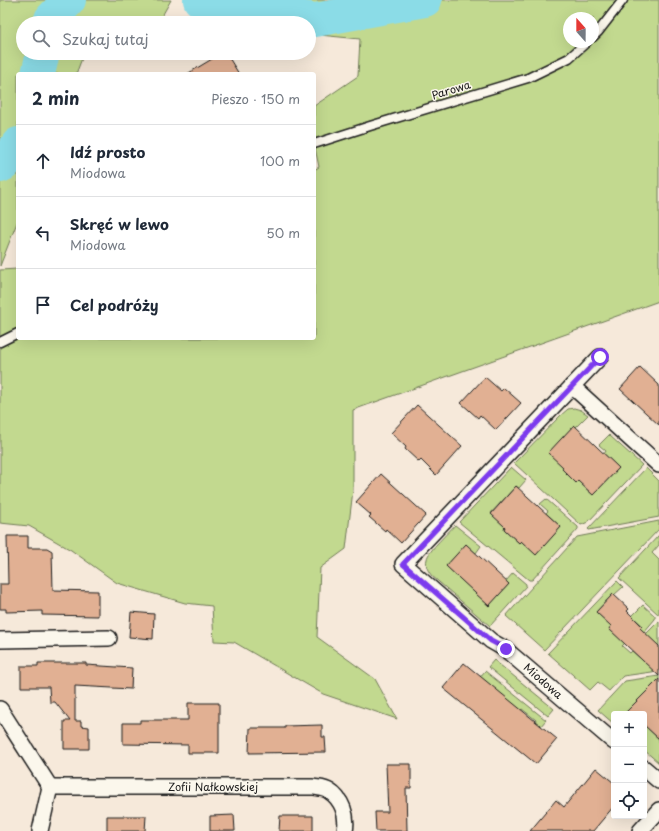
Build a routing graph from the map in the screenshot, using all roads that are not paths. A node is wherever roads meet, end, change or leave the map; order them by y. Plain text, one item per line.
1 (623, 0) edge
2 (599, 30) edge
3 (580, 48) edge
4 (316, 143) edge
5 (16, 334) edge
6 (0, 342) edge
7 (600, 357) dead end
8 (572, 386) junction
9 (659, 465) edge
10 (110, 638) dead end
11 (0, 640) edge
12 (0, 709) edge
13 (611, 739) edge
14 (647, 771) edge
15 (659, 781) edge
16 (50, 787) junction
17 (659, 810) edge
18 (40, 831) edge
19 (345, 831) edge
20 (640, 831) edge

1 - 2 lane
3 - 4 lane, Parowa
5 - 6 lane
7 - 8 street, Miodowa
8 - 9 street
8 - 13 street, Miodowa
10 - 11 street
12 - 16 street
14 - 15 street
16 - 18 street
16 - 19 street, Zofii Nałkowskiej
17 - 20 street

